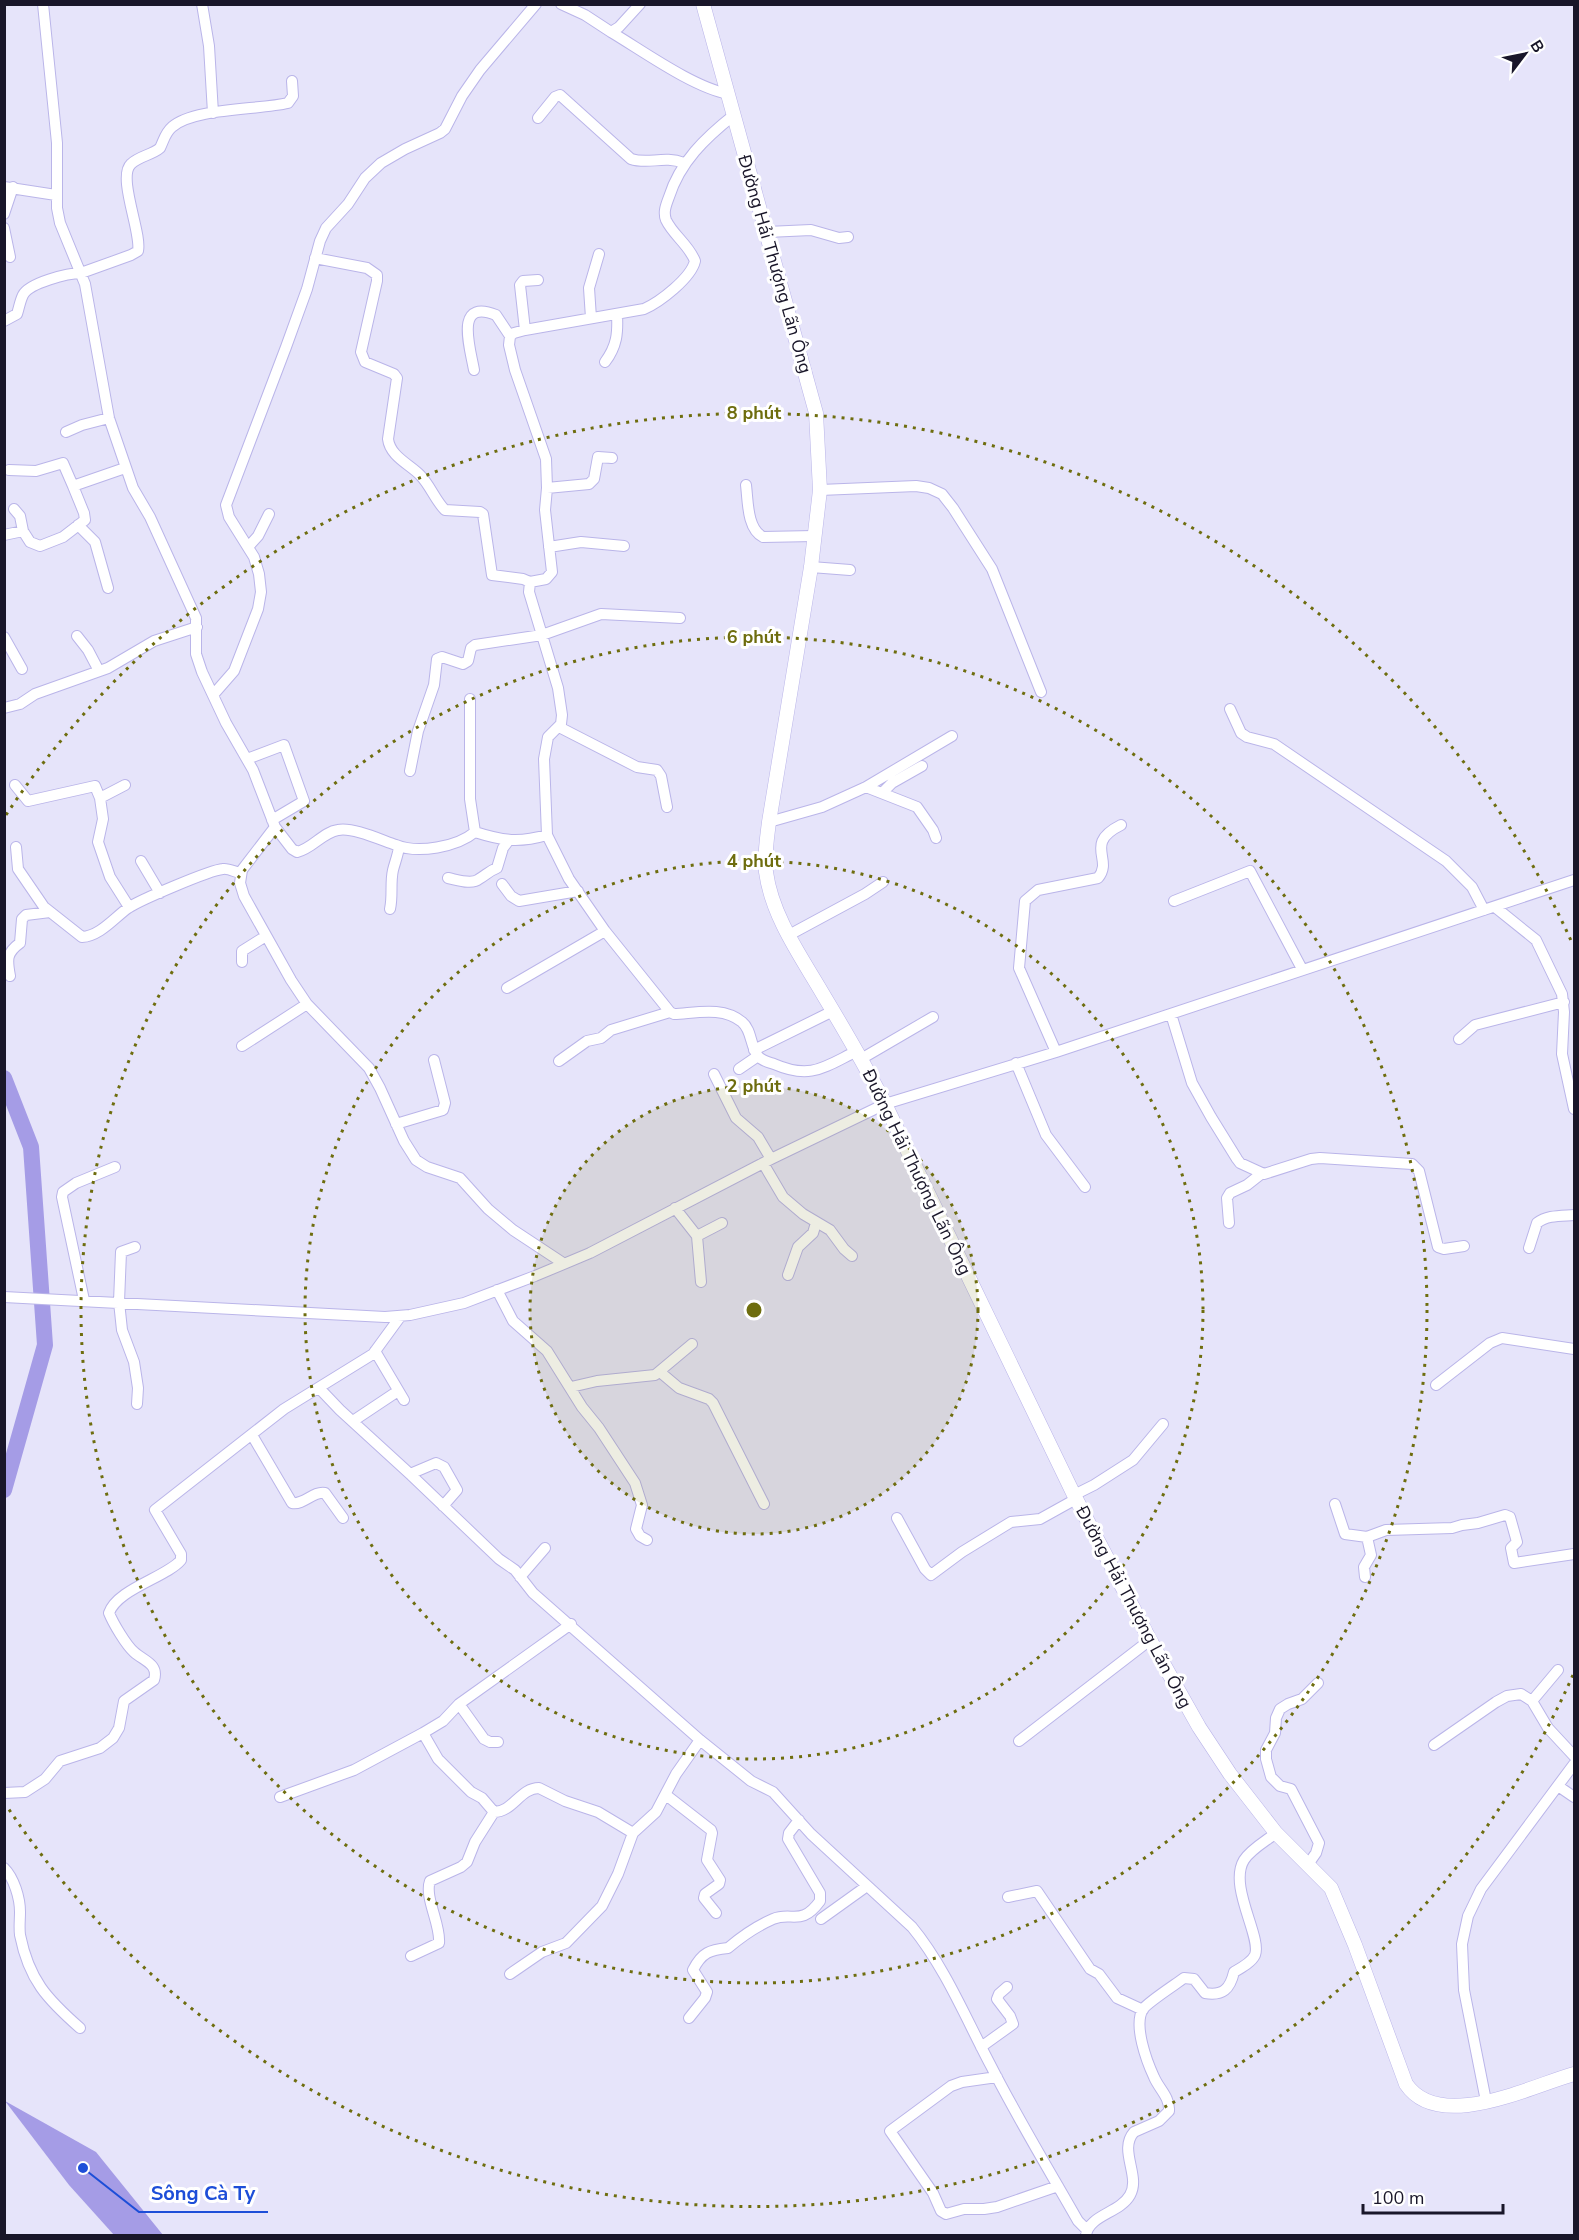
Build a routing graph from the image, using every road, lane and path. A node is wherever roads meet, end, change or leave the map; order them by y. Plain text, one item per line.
1 (43, 4) edge
2 (202, 4) edge
3 (536, 4) edge
4 (561, 4) edge
5 (640, 4) edge
6 (703, 4) edge
7 (611, 32) junction
8 (292, 81) dead end
9 (729, 94) junction
10 (213, 113) junction
11 (734, 115) junction
12 (538, 118) dead end
13 (684, 163) junction
14 (9, 187) edge
15 (56, 195) junction
16 (4, 214) edge
17 (4, 228) edge
18 (767, 232) junction
19 (848, 237) dead end
20 (598, 254) dead end
21 (9, 257) dead end
22 (315, 258) junction
23 (81, 273) junction
24 (538, 280) dead end
25 (617, 314) junction
26 (591, 318) junction
27 (4, 321) edge
28 (525, 330) junction
29 (510, 336) junction
30 (605, 362) dead end
31 (474, 370) dead end
32 (109, 418) junction
33 (66, 432) dead end
34 (612, 458) dead end
35 (125, 468) junction
36 (9, 470) dead end
37 (746, 485) dead end
38 (73, 486) junction
39 (547, 488) junction
40 (820, 490) junction
41 (14, 508) dead end
42 (269, 514) dead end
43 (78, 525) junction
44 (23, 531) junction
45 (4, 535) edge
46 (814, 536) junction
47 (624, 546) dead end
48 (248, 547) junction
49 (549, 547) junction
50 (811, 567) junction
51 (850, 570) dead end
52 (530, 582) junction
53 (108, 588) dead end
54 (680, 618) dead end
55 (197, 627) junction
56 (542, 635) junction
57 (77, 636) dead end
58 (4, 637) edge
59 (22, 669) dead end
60 (99, 671) junction
61 (1041, 692) dead end
62 (213, 695) junction
63 (470, 699) dead end
64 (4, 708) edge
65 (1230, 709) dead end
66 (559, 727) junction
67 (952, 736) dead end
68 (247, 759) junction
69 (922, 766) dead end
70 (410, 771) dead end
71 (15, 785) dead end
72 (125, 785) dead end
73 (866, 787) junction
74 (883, 792) junction
75 (100, 798) junction
76 (666, 807) dead end
77 (769, 822) junction
78 (274, 823) junction
79 (1121, 825) dead end
80 (475, 832) junction
81 (547, 835) junction
82 (936, 838) dead end
83 (509, 840) junction
84 (16, 847) dead end
85 (399, 847) junction
86 (141, 861) dead end
87 (240, 873) junction
88 (448, 878) dead end
89 (1575, 880) edge
90 (883, 882) dead end
91 (502, 884) dead end
92 (578, 891) junction
93 (160, 893) junction
94 (1174, 901) dead end
95 (129, 907) junction
96 (390, 909) dead end
97 (1490, 909) junction
98 (50, 912) junction
99 (605, 931) junction
100 (789, 935) junction
101 (266, 936) junction
102 (242, 962) dead end
103 (1302, 969) junction
104 (10, 976) dead end
105 (507, 988) dead end
106 (1564, 1002) junction
107 (307, 1004) junction
108 (833, 1011) junction
109 (670, 1012) junction
110 (1171, 1014) junction
111 (933, 1017) dead end
112 (1459, 1039) dead end
113 (242, 1046) dead end
114 (1056, 1052) junction
115 (756, 1053) junction
116 (859, 1055) junction
117 (434, 1060) dead end
118 (559, 1061) dead end
119 (1016, 1063) junction
120 (739, 1069) dead end
121 (714, 1074) dead end
122 (885, 1104) junction
123 (1575, 1108) edge
124 (396, 1124) junction
125 (767, 1161) junction
126 (115, 1167) dead end
127 (1261, 1174) junction
128 (1085, 1187) dead end
129 (675, 1208) junction
130 (1575, 1215) edge
131 (722, 1223) dead end
132 (816, 1223) junction
133 (1229, 1223) dead end
134 (697, 1236) junction
135 (1464, 1246) dead end
136 (135, 1247) dead end
137 (1529, 1248) dead end
138 (852, 1256) dead end
139 (563, 1263) junction
140 (788, 1275) dead end
141 (700, 1282) dead end
142 (497, 1290) junction
143 (4, 1297) edge
144 (80, 1300) junction
145 (119, 1302) junction
146 (400, 1317) junction
147 (692, 1344) dead end
148 (1575, 1349) edge
149 (375, 1351) junction
150 (660, 1372) junction
151 (1436, 1385) dead end
152 (571, 1387) junction
153 (319, 1388) junction
154 (137, 1404) dead end
155 (353, 1421) junction
156 (1163, 1424) dead end
157 (252, 1435) junction
158 (410, 1474) junction
159 (1075, 1497) junction
160 (764, 1504) dead end
161 (1335, 1504) dead end
162 (443, 1506) junction
163 (343, 1518) dead end
164 (897, 1518) dead end
165 (1367, 1537) junction
166 (647, 1540) dead end
167 (545, 1548) dead end
168 (1575, 1554) edge
169 (520, 1577) junction
170 (1365, 1577) dead end
171 (571, 1624) junction
172 (1150, 1640) junction
173 (1558, 1670) dead end
174 (1318, 1683) dead end
175 (1532, 1701) junction
176 (459, 1704) junction
177 (423, 1733) junction
178 (700, 1740) junction
179 (1019, 1741) dead end
180 (498, 1742) dead end
181 (1434, 1745) dead end
182 (1575, 1756) edge
183 (1575, 1764) edge
184 (1558, 1786) junction
185 (4, 1793) edge
186 (666, 1795) junction
187 (280, 1797) dead end
188 (1575, 1797) edge
189 (494, 1812) junction
190 (799, 1820) junction
191 (633, 1833) junction
192 (1276, 1833) junction
193 (1309, 1863) junction
194 (4, 1868) edge
195 (867, 1886) junction
196 (1008, 1897) dead end
197 (716, 1913) dead end
198 (821, 1919) dead end
199 (411, 1956) dead end
200 (510, 1974) dead end
201 (1007, 1988) dead end
202 (1143, 2010) junction
203 (689, 2018) dead end
204 (80, 2028) dead end
205 (981, 2047) junction
206 (1575, 2074) edge
207 (996, 2077) junction
208 (1486, 2101) junction
209 (1058, 2186) junction
210 (1086, 2233) edge

1 - 15 street
2 - 10 street
3 - 22 street
4 - 7 street
5 - 7 street
6 - 9 street, Đường Hải Thượng Lãn Ông
7 - 9 street
8 - 10 street
9 - 11 street, Đường Hải Thượng Lãn Ông
10 - 23 street
11 - 13 street
11 - 18 street, Đường Hải Thượng Lãn Ông
12 - 13 street
13 - 25 street
14 - 15 street
14 - 16 street
15 - 23 street
17 - 21 street
18 - 19 street
18 - 40 street, Đường Hải Thượng Lãn Ông
20 - 26 street
22 - 48 street
22 - 52 street
23 - 27 street
23 - 32 street
24 - 28 street
25 - 26 street
25 - 30 street
26 - 28 street
28 - 29 street
29 - 31 street
29 - 39 street
32 - 33 street
32 - 35 street
34 - 39 street
35 - 38 street
35 - 55 street
36 - 38 street
37 - 46 street
38 - 43 street
39 - 49 street
40 - 46 street, Đường Hải Thượng Lãn Ông
40 - 61 street
41 - 44 street
42 - 48 street
43 - 44 street
43 - 53 street
44 - 45 street
46 - 50 street, Đường Hải Thượng Lãn Ông
47 - 49 street
48 - 62 street
49 - 52 street
50 - 51 street
50 - 77 street, Đường Hải Thượng Lãn Ông
52 - 56 street
54 - 56 street
55 - 60 street
55 - 62 street
56 - 66 street
56 - 70 street
57 - 60 street
58 - 59 street
60 - 64 street
62 - 68 street
63 - 80 street
65 - 97 street
66 - 76 street
66 - 81 street
67 - 73 street
68 - 78 street
68 - 78 street
69 - 74 street
71 - 75 street
72 - 75 street
73 - 74 street
73 - 77 street
74 - 82 street
75 - 95 street
77 - 100 street, Đường Hải Thượng Lãn Ông
78 - 85 street
78 - 87 street
79 - 114 street
80 - 83 street
80 - 85 street
81 - 83 street
81 - 92 street
83 - 88 street
84 - 98 street
85 - 96 street
86 - 93 street
87 - 93 street
87 - 101 street
89 - 97 street
90 - 100 street
91 - 92 street
92 - 99 street
93 - 95 street
94 - 103 street
95 - 98 street
97 - 103 street
97 - 106 street
98 - 104 street
99 - 105 street
99 - 109 street
100 - 108 street, Đường Hải Thượng Lãn Ông
101 - 102 street
101 - 107 street
103 - 110 street
106 - 112 street
106 - 123 street
107 - 113 street
107 - 124 street
108 - 115 street
108 - 116 street, Đường Hải Thượng Lãn Ông
109 - 115 street
109 - 118 street
110 - 114 street
110 - 127 street
111 - 116 street
114 - 119 street
115 - 116 street
115 - 120 street
116 - 122 street, Đường Hải Thượng Lãn Ông
117 - 124 street
119 - 122 street
119 - 128 street
121 - 125 street
122 - 125 street
122 - 159 street, Đường Hải Thượng Lãn Ông
124 - 139 street
125 - 129 street
125 - 132 street
126 - 144 street
127 - 133 street
127 - 135 street
129 - 134 street
129 - 139 street
130 - 137 street
131 - 134 street
132 - 138 street
132 - 140 street
134 - 141 street
136 - 145 street
139 - 142 street
142 - 146 street
142 - 152 street
143 - 144 street
144 - 145 street
145 - 146 street
145 - 154 street
146 - 149 street
147 - 150 street
148 - 151 street
149 - 153 street
149 - 155 street
150 - 152 street
150 - 160 street
152 - 166 street
153 - 155 street
153 - 157 street
155 - 158 street
156 - 159 street
157 - 163 street
157 - 185 street
158 - 162 street
158 - 162 street
159 - 164 street
159 - 172 street, Đường Hải Thượng Lãn Ông
161 - 165 street
162 - 169 street
165 - 168 street
165 - 170 street
167 - 169 street
169 - 171 street
171 - 176 street
171 - 178 street
172 - 179 street
172 - 192 street, Đường Hải Thượng Lãn Ông
173 - 175 street
174 - 193 street
175 - 181 street
175 - 182 street
176 - 177 street
176 - 180 street
177 - 187 street
177 - 189 street
178 - 186 street
178 - 190 street
183 - 184 street
184 - 188 street
184 - 208 street
186 - 191 street
186 - 197 street
189 - 191 street
189 - 199 street
190 - 195 street
190 - 203 street
191 - 200 street
192 - 193 street, Đường Hải Thượng Lãn Ông
192 - 202 street
193 - 208 street, Đường Hải Thượng Lãn Ông
194 - 204 street
195 - 198 street
195 - 205 street
196 - 202 street
201 - 205 street
202 - 210 street
205 - 207 street
206 - 208 street, Đường Hải Thượng Lãn Ông
207 - 209 street
207 - 209 street
209 - 210 street

